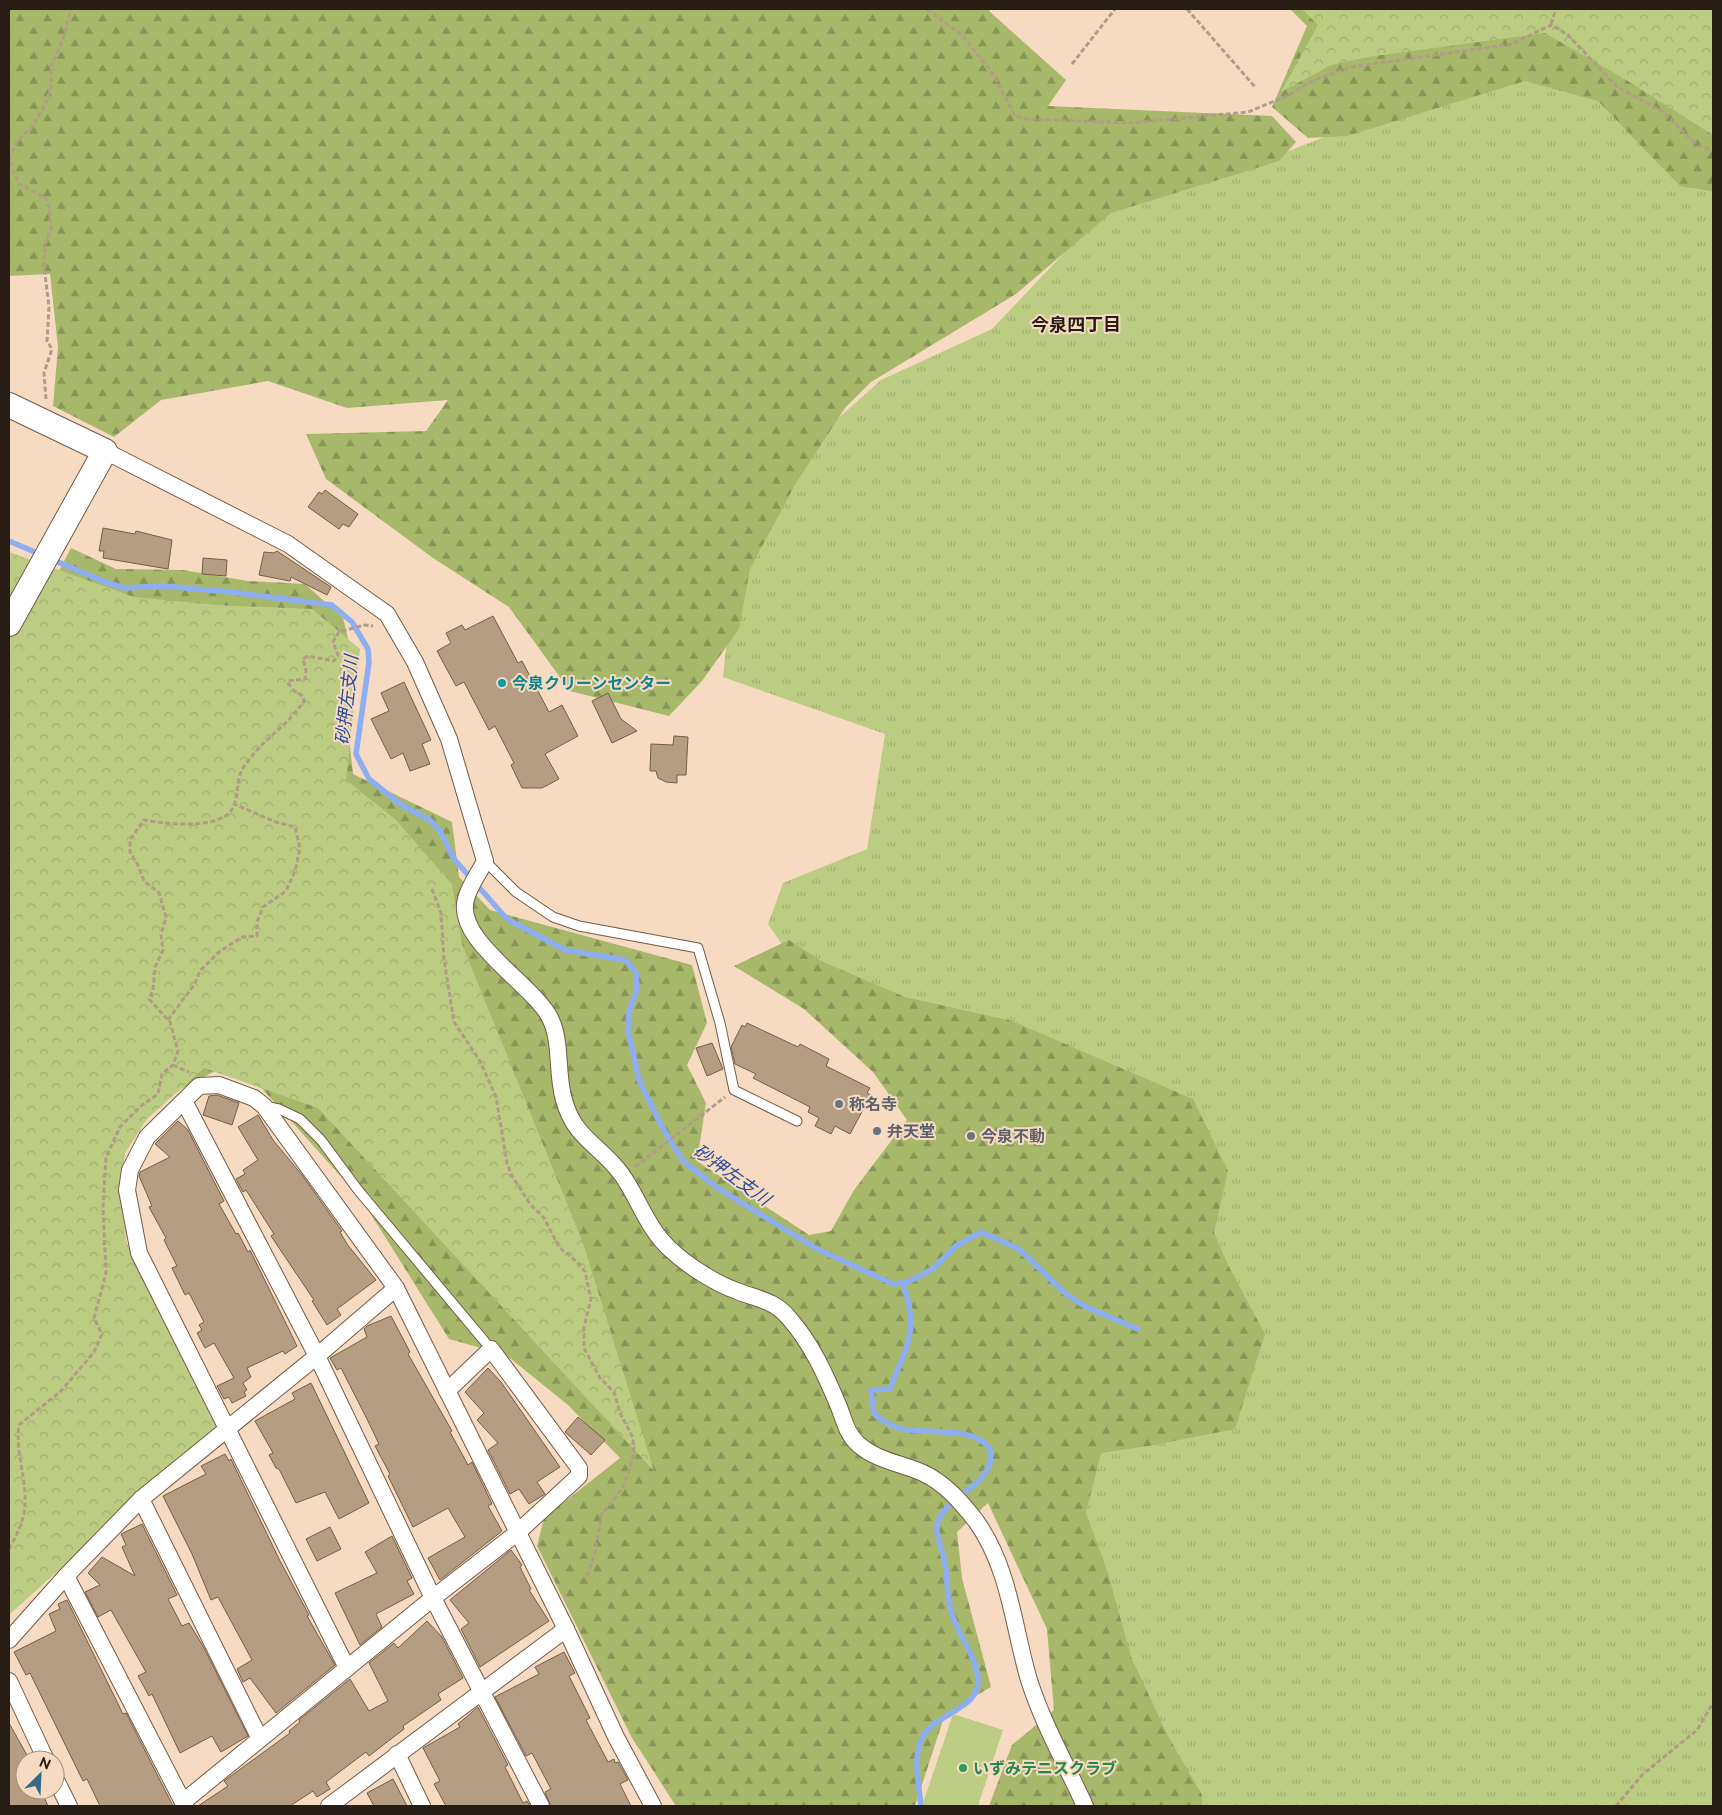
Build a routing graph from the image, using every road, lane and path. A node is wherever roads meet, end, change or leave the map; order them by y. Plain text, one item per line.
1 (71, 9) edge
2 (927, 9) edge
3 (1115, 9) edge
4 (1187, 9) edge
5 (1556, 9) edge
6 (1551, 25) junction
7 (1072, 64) dead end
8 (1256, 88) dead end
9 (1713, 150) edge
10 (9, 405) edge
11 (46, 422) junction
12 (105, 451) junction
13 (9, 624) edge
14 (397, 631) junction
15 (234, 804) junction
16 (484, 861) junction
17 (432, 889) dead end
18 (168, 1020) junction
19 (734, 1090) junction
20 (184, 1101) junction
21 (264, 1106) junction
22 (797, 1121) dead end
23 (623, 1176) junction
24 (396, 1288) junction
25 (491, 1349) junction
26 (317, 1356) junction
27 (447, 1391) junction
28 (228, 1428) junction
29 (141, 1499) junction
30 (517, 1533) junction
31 (9, 1549) edge
32 (66, 1576) junction
33 (586, 1579) dead end
34 (433, 1598) junction
35 (566, 1629) junction
36 (9, 1640) edge
37 (347, 1668) junction
38 (9, 1682) edge
39 (481, 1693) junction
40 (1713, 1703) edge
41 (260, 1739) junction
42 (41, 1750) edge
43 (397, 1754) junction
44 (184, 1804) edge
45 (329, 1806) edge
46 (422, 1806) edge
47 (541, 1806) edge
48 (653, 1806) edge
49 (1085, 1806) edge
50 (1616, 1806) edge

1 - 11 path
2 - 6 path
3 - 7 path
4 - 8 path
5 - 6 path
6 - 9 path
10 - 11 street
11 - 12 street
12 - 13 street
12 - 14 street
14 - 15 path
14 - 16 street
15 - 18 path
15 - 18 path
16 - 19 lane
16 - 23 street
17 - 33 path
18 - 31 path
19 - 22 lane
19 - 23 path
20 - 21 street
20 - 26 street
20 - 28 street
21 - 24 street
21 - 25 lane
23 - 49 street
24 - 26 street
24 - 27 street
25 - 27 street
25 - 30 street
26 - 28 street
26 - 34 street
27 - 30 street
28 - 29 street
28 - 37 street
29 - 32 street
29 - 41 street
30 - 34 street
30 - 35 street
32 - 36 street
32 - 44 street
34 - 37 street
34 - 39 street
35 - 39 street
35 - 48 street
37 - 41 street
38 - 42 street
39 - 43 street
39 - 47 street
40 - 50 path
41 - 44 street
43 - 45 street
43 - 46 street

